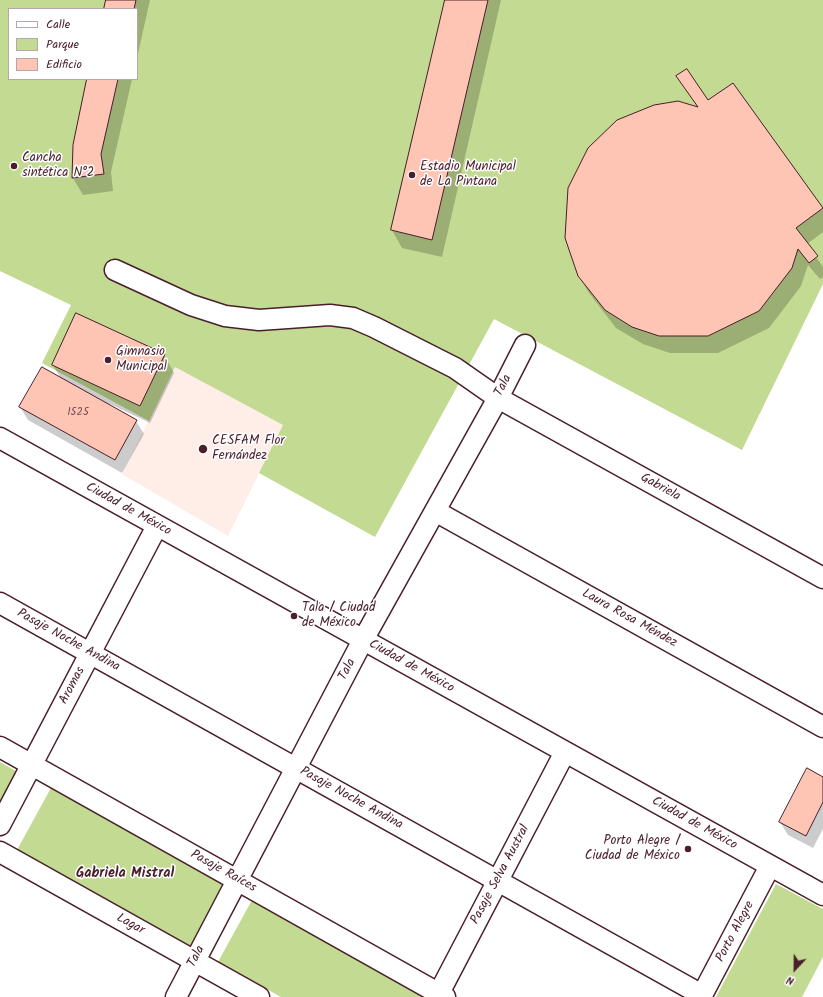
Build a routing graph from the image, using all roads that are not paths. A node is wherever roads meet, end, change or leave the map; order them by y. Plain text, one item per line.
1 (115, 270) dead end
2 (525, 345) dead end
3 (498, 398) junction
4 (0, 438) edge
5 (435, 511) junction
6 (157, 526) junction
7 (823, 578) edge
8 (0, 603) edge
9 (363, 640) junction
10 (90, 653) junction
11 (823, 727) edge
12 (0, 747) edge
13 (565, 752) junction
14 (32, 765) junction
15 (297, 769) junction
16 (0, 825) edge
17 (0, 852) edge
18 (770, 866) junction
19 (238, 880) junction
20 (498, 881) junction
21 (823, 895) edge
22 (195, 961) junction
23 (440, 996) edge
24 (702, 996) edge
25 (176, 997) edge
26 (259, 997) edge

1 - 3 street, Gabriela
2 - 3 street, Tala
3 - 5 street, Tala
3 - 7 street, Gabriela
4 - 6 street, Ciudad de México
5 - 9 street, Tala
5 - 11 street, Laura Rosa Méndez
6 - 9 street, Ciudad de México
6 - 10 street, Aromas
8 - 10 street, Pasaje Noche Andina
9 - 13 street, Ciudad de México
9 - 15 street, Tala
10 - 14 street, Aromas
10 - 15 street, Pasaje Noche Andina
12 - 14 street, Pasaje Raíces
13 - 18 street, Ciudad de México
13 - 20 street, Pasaje Selva Austral
14 - 16 street, Aromas
14 - 19 street, Pasaje Raíces
15 - 19 street, Tala
15 - 20 street, Pasaje Noche Andina
17 - 22 street, Lagar
18 - 21 street, Ciudad de México
18 - 24 street, Porto Alegre
19 - 22 street, Tala
19 - 23 street, Pasaje Raíces
20 - 23 street, Pasaje Selva Austral
20 - 24 street, Pasaje Noche Andina
22 - 25 street, Tala
22 - 26 street, Lagar

